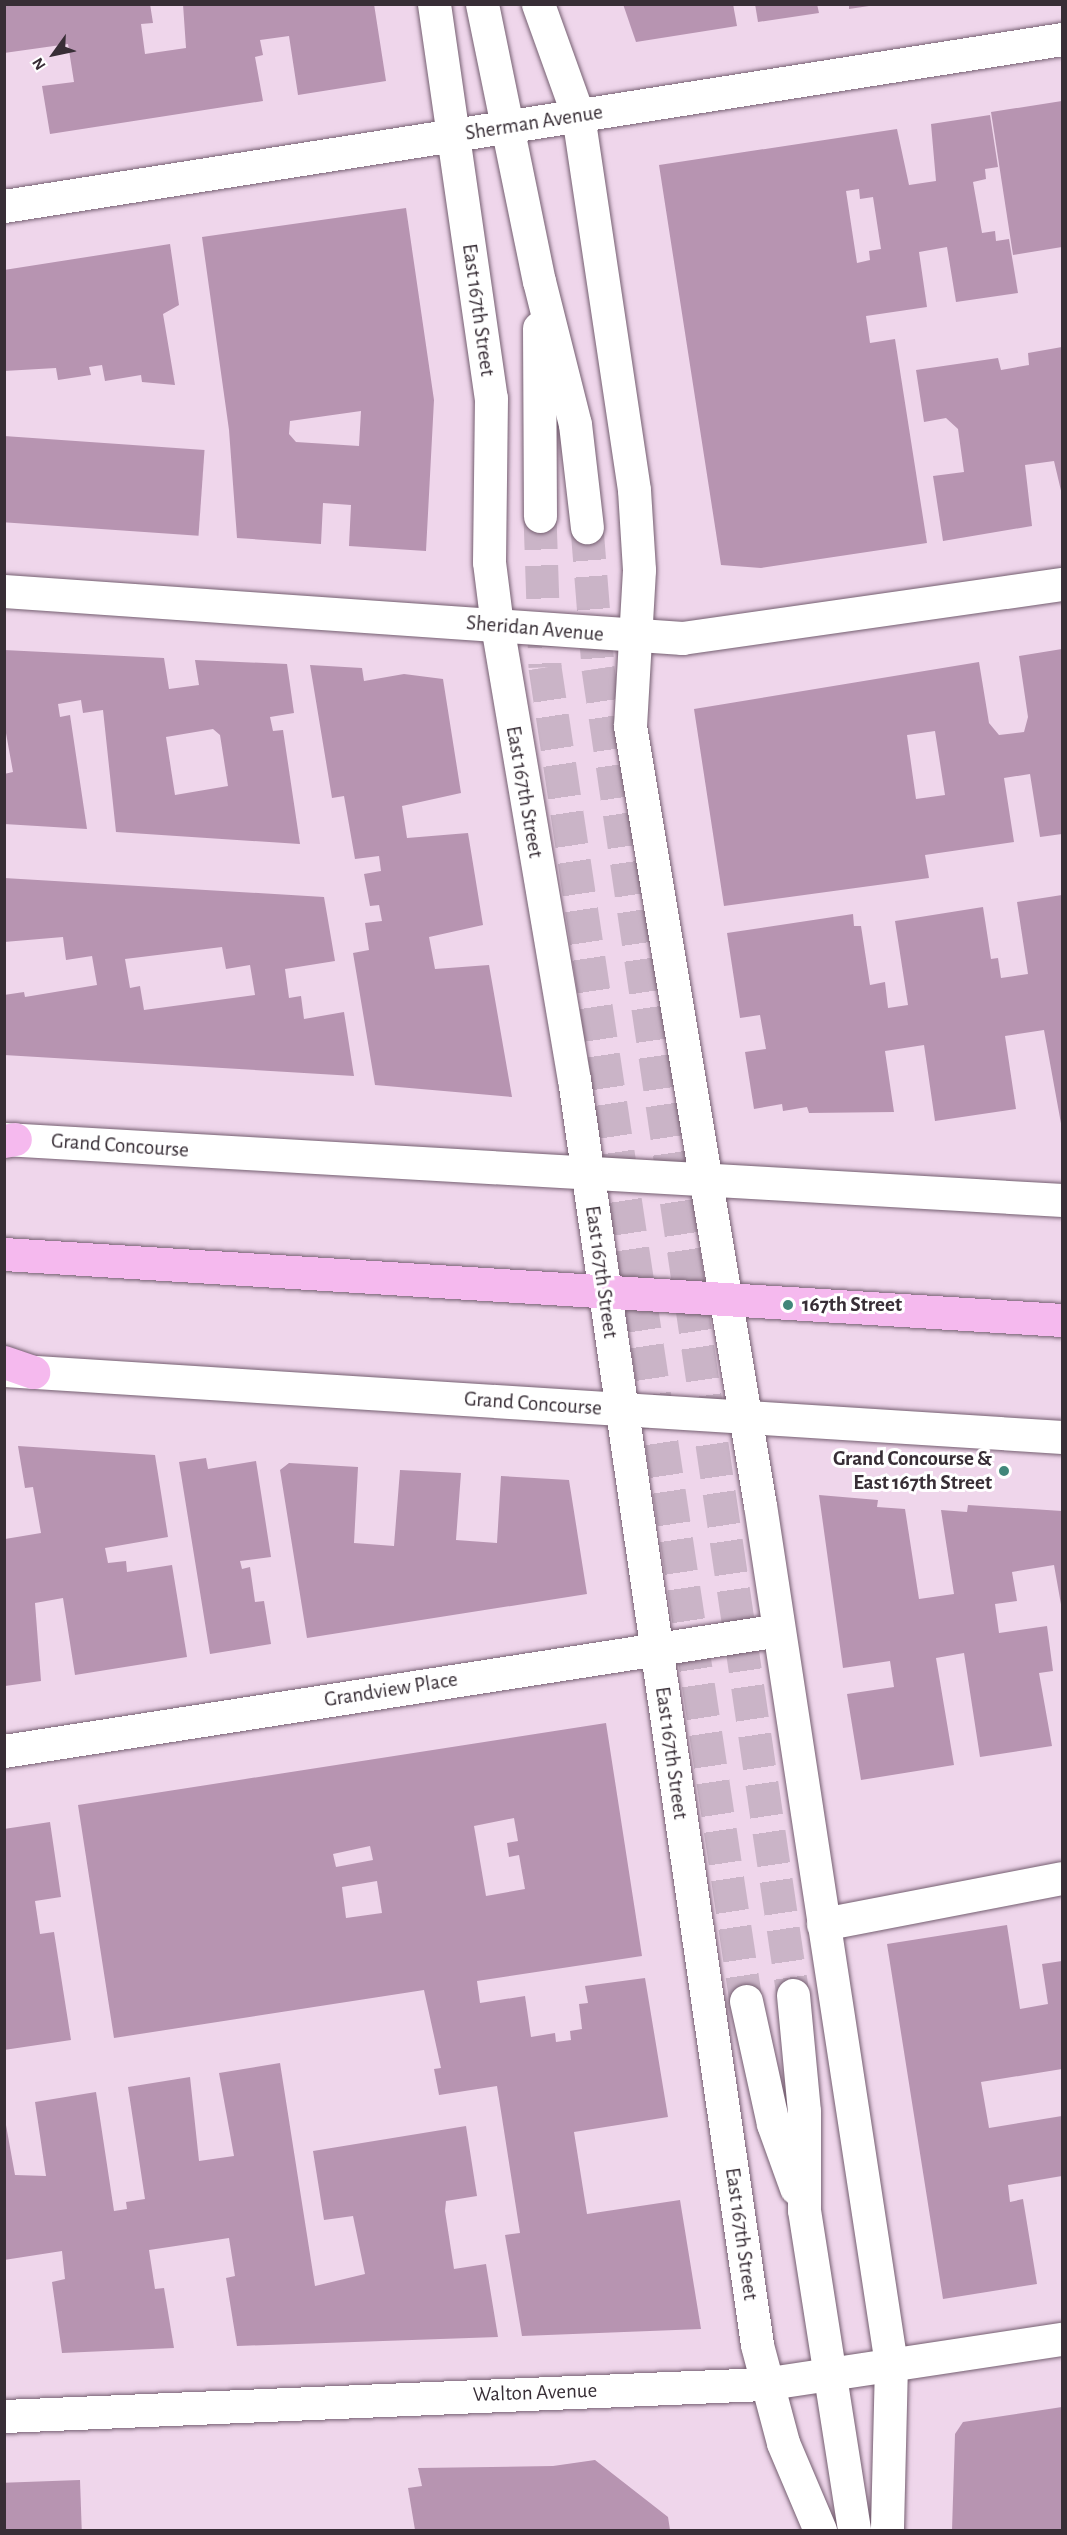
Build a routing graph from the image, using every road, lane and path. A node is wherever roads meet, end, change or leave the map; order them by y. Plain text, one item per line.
1 (434, 4) edge
2 (482, 4) edge
3 (538, 4) edge
4 (1062, 39) edge
5 (578, 115) junction
6 (511, 127) junction
7 (454, 136) junction
8 (4, 206) edge
9 (539, 281) junction
10 (540, 516) tunnel mouth
11 (587, 527) tunnel mouth
12 (1062, 584) edge
13 (4, 591) edge
14 (497, 625) junction
15 (633, 637) junction
16 (8, 1140) edge
17 (587, 1175) junction
18 (708, 1182) junction
19 (1062, 1200) edge
20 (4, 1254) edge
21 (604, 1291) junction
22 (726, 1299) junction
23 (1062, 1320) edge
24 (14, 1368) edge
25 (621, 1410) junction
26 (746, 1418) junction
27 (1062, 1437) edge
28 (779, 1630) junction
29 (656, 1648) junction
30 (4, 1751) edge
31 (1060, 1878) dead end
32 (823, 1924) junction
33 (793, 1995) tunnel mouth
34 (746, 2001) tunnel mouth
35 (804, 2210) junction
36 (1062, 2339) edge
37 (891, 2364) junction
38 (828, 2374) junction
39 (763, 2384) junction
40 (4, 2416) edge
41 (820, 2530) edge
42 (855, 2530) edge
43 (887, 2530) edge

1 - 7 street, East 167th Street
2 - 6 street
3 - 5 street
4 - 5 street, Sherman Avenue
5 - 6 street, Sherman Avenue
5 - 15 street
6 - 7 street, Sherman Avenue
6 - 9 street
7 - 8 street, Sherman Avenue
7 - 14 street, East 167th Street
9 - 10 street
9 - 11 street
12 - 15 street, Sheridan Avenue
13 - 14 street, Sheridan Avenue
14 - 15 street, Sheridan Avenue
14 - 17 street, East 167th Street
15 - 18 street
16 - 17 street, Grand Concourse
17 - 18 street, Grand Concourse
17 - 21 street, East 167th Street
18 - 19 street, Grand Concourse
18 - 22 street
20 - 21 main road
21 - 22 main road
21 - 25 street, East 167th Street
22 - 23 main road
22 - 26 street
24 - 25 street, Grand Concourse
25 - 26 street, Grand Concourse
25 - 29 street, East 167th Street
26 - 27 street, Grand Concourse
26 - 28 street
28 - 29 street, Grandview Place
28 - 32 street
29 - 30 street, Grandview Place
29 - 39 street, East 167th Street
31 - 32 street
32 - 37 street
33 - 35 street
34 - 35 street
35 - 38 street
36 - 37 street, Walton Avenue
37 - 38 street, Walton Avenue
37 - 43 street
38 - 39 street, Walton Avenue
38 - 42 street
39 - 40 street, Walton Avenue
39 - 41 street, East 167th Street

